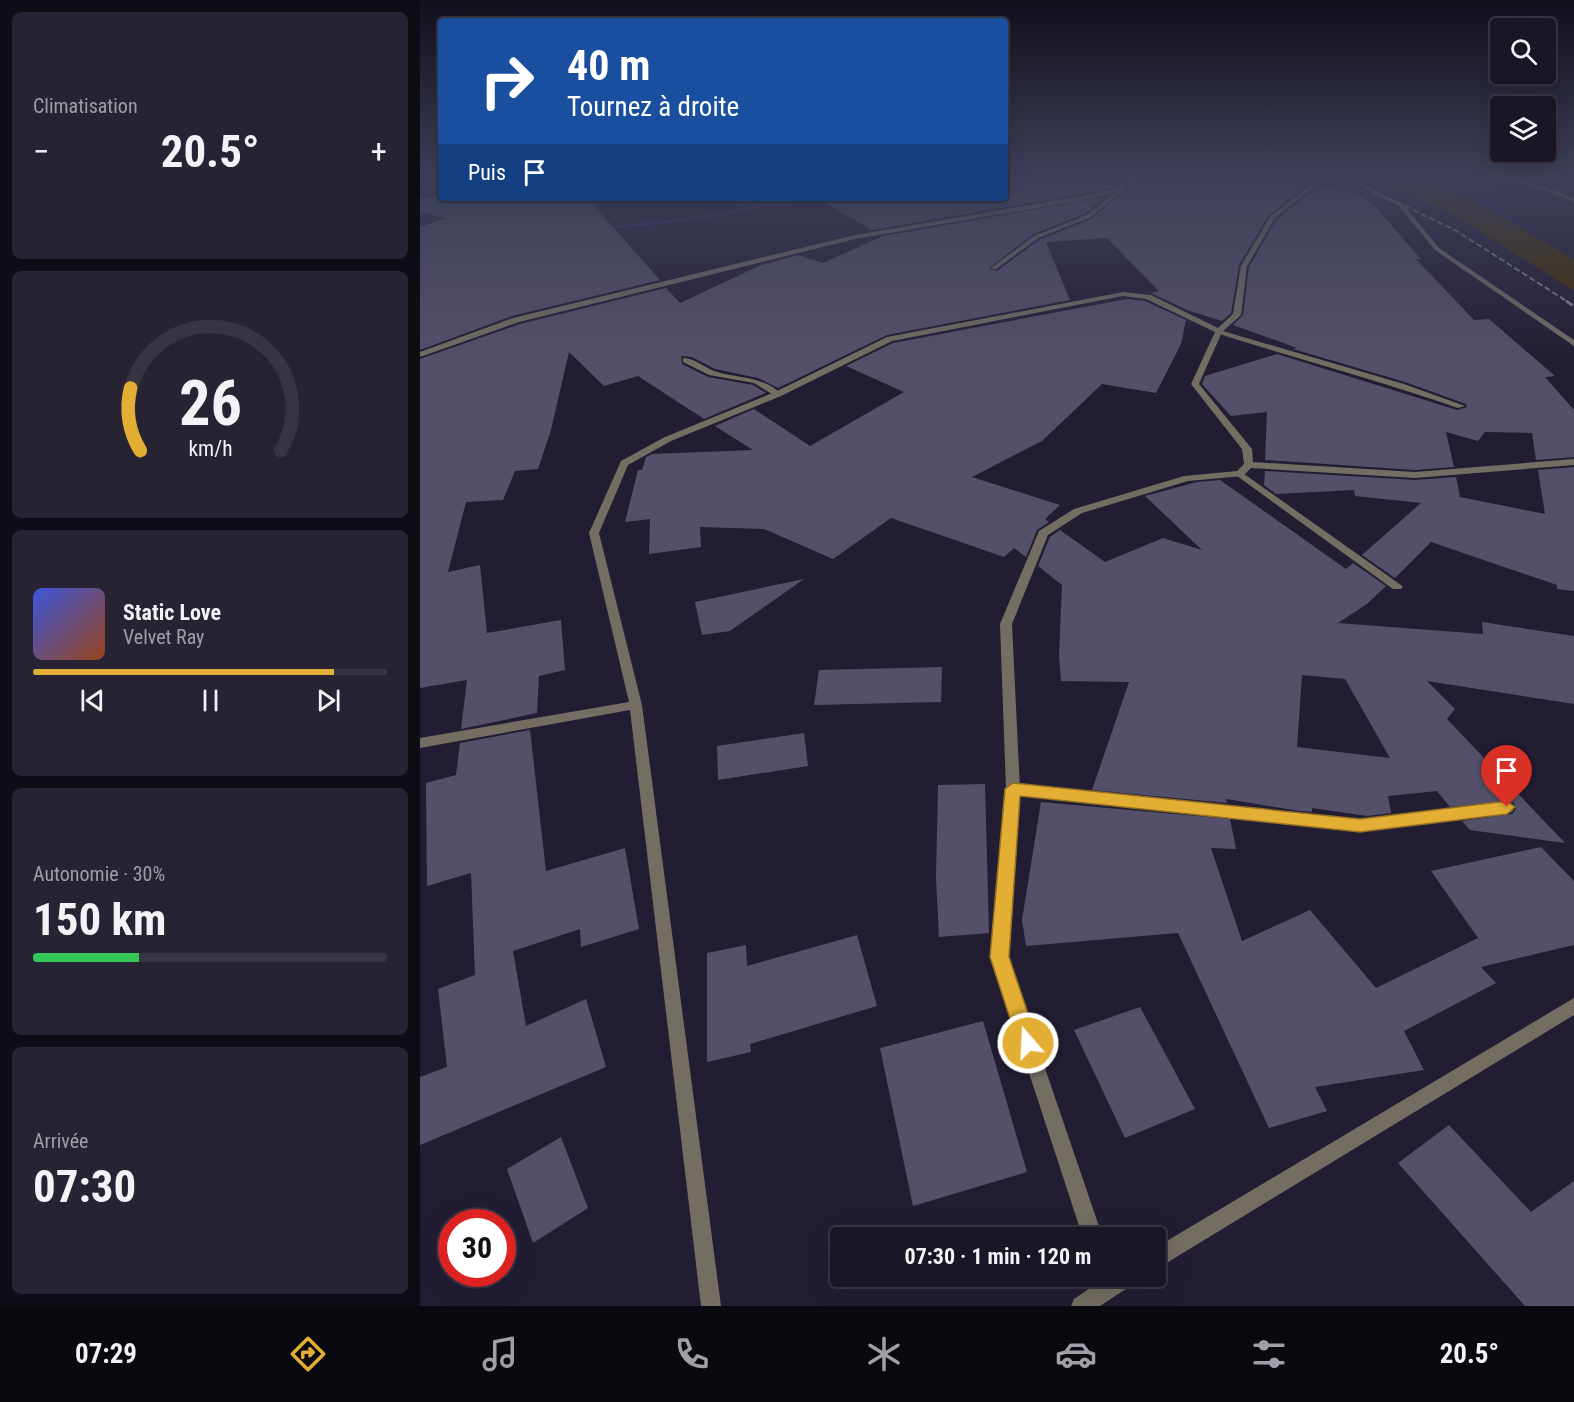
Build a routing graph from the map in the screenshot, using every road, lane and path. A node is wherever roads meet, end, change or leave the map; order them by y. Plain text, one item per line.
1 (843, 240) edge
2 (1032, 240) edge
3 (1259, 240) edge
4 (1430, 240) edge
5 (994, 268) dead end
6 (1219, 331) junction
7 (1574, 344) edge
8 (420, 354) edge
9 (686, 360) dead end
10 (778, 394) junction
11 (1461, 406) dead end
12 (1574, 462) edge
13 (1245, 470) junction
14 (1397, 588) dead end
15 (636, 705) junction
16 (420, 742) edge
17 (1013, 789) junction
18 (1507, 807) dead end
19 (1574, 1006) edge
20 (1089, 1227) edge
21 (1166, 1253) edge
22 (1102, 1287) edge
23 (711, 1306) edge
24 (1081, 1306) edge

1 - 8 street
2 - 5 street
3 - 6 street
4 - 7 street
6 - 10 street
6 - 11 street
6 - 13 street
9 - 10 street
10 - 15 street
12 - 13 street
13 - 14 street
13 - 17 street
15 - 16 street
15 - 23 street
17 - 18 street
17 - 20 street
19 - 21 street
22 - 24 street

